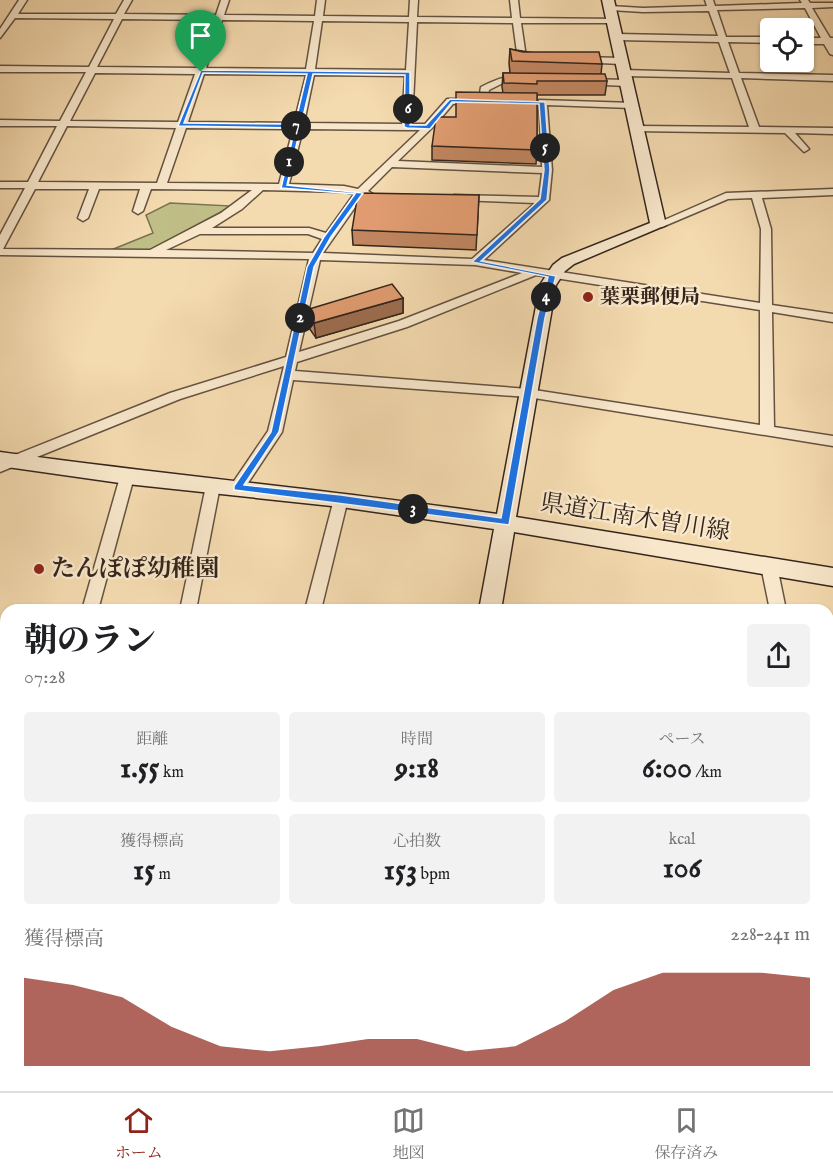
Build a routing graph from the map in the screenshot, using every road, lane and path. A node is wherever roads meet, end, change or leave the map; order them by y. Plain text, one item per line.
1 (23, 0) edge
2 (128, 0) edge
3 (225, 0) edge
4 (321, 0) edge
5 (414, 0) edge
6 (514, 0) edge
7 (805, 2) edge
8 (711, 4) edge
9 (833, 4) edge
10 (611, 9) edge
11 (120, 17) junction
12 (220, 18) junction
13 (318, 18) junction
14 (413, 19) junction
15 (7, 20) edge
16 (516, 20) junction
17 (0, 35) edge
18 (617, 37) junction
19 (724, 40) junction
20 (760, 40) edge
21 (814, 41) edge
22 (830, 41) edge
23 (833, 52) edge
24 (544, 60) edge
25 (566, 60) edge
26 (0, 69) edge
27 (91, 71) junction
28 (201, 72) junction
29 (310, 72) junction
30 (624, 72) junction
31 (408, 73) junction
32 (738, 76) junction
33 (833, 78) edge
34 (535, 81) edge
35 (581, 82) edge
36 (631, 105) junction
37 (0, 123) edge
38 (63, 123) junction
39 (181, 125) junction
40 (297, 126) junction
41 (407, 127) junction
42 (428, 127) junction
43 (636, 129) junction
44 (755, 130) junction
45 (788, 131) junction
46 (833, 131) edge
47 (804, 149) dead end
48 (391, 164) junction
49 (547, 170) junction
50 (0, 184) edge
51 (31, 185) junction
52 (95, 186) junction
53 (146, 186) junction
54 (161, 186) junction
55 (261, 186) junction
56 (284, 187) junction
57 (833, 192) edge
58 (360, 193) junction
59 (381, 194) edge
60 (756, 195) junction
61 (450, 197) edge
62 (544, 200) junction
63 (138, 211) dead end
64 (83, 218) dead end
65 (658, 225) junction
66 (197, 231) junction
67 (328, 237) junction
68 (0, 246) edge
69 (0, 252) edge
70 (150, 254) junction
71 (315, 257) junction
72 (476, 262) junction
73 (543, 274) junction
74 (766, 308) junction
75 (833, 318) edge
76 (292, 357) junction
77 (287, 375) junction
78 (528, 393) junction
79 (767, 430) junction
80 (833, 441) edge
81 (5, 462) edge
82 (128, 477) junction
83 (213, 486) junction
84 (237, 488) junction
85 (341, 499) junction
86 (505, 523) junction
87 (769, 566) junction
88 (833, 577) edge
89 (92, 604) edge
90 (189, 604) edge
91 (315, 604) edge
92 (491, 604) edge
93 (777, 604) edge

1 - 15 street
2 - 11 street
3 - 12 street
4 - 13 street
5 - 14 street
6 - 16 street
7 - 8 street
7 - 9 street
7 - 22 street
8 - 10 street
8 - 19 street
10 - 16 street
10 - 18 main road
11 - 12 street
11 - 15 street
11 - 27 street
12 - 13 street
12 - 28 street
13 - 14 street
13 - 29 street
14 - 16 street
14 - 31 street
15 - 17 street
16 - 24 street
18 - 19 street
18 - 30 main road
19 - 20 street
19 - 32 street
21 - 22 street
22 - 23 street
25 - 30 street
26 - 27 street
27 - 28 street
27 - 38 street
28 - 29 street
28 - 39 street
29 - 31 street
29 - 40 street
30 - 32 street
30 - 35 street
30 - 36 main road
31 - 41 street
32 - 33 street
32 - 44 street
34 - 42 street
36 - 43 main road
36 - 49 street
37 - 38 street
38 - 39 street
38 - 51 street
39 - 40 street
39 - 54 street
40 - 41 street
40 - 56 street
41 - 42 street
42 - 48 street
43 - 44 street
43 - 65 main road
44 - 45 street
45 - 46 street
45 - 47 street
48 - 49 street
48 - 58 street
49 - 62 street
50 - 51 street
51 - 52 street
51 - 68 street
52 - 53 street
52 - 64 street
53 - 54 street
53 - 63 street
54 - 55 street
55 - 56 street
55 - 66 street
56 - 58 street
57 - 60 street
58 - 59 street
58 - 67 street
60 - 65 street
60 - 74 street
61 - 62 street
62 - 72 street
65 - 73 main road
66 - 67 street
66 - 70 street
67 - 71 street
69 - 70 street
70 - 71 street
71 - 72 street
71 - 76 street
72 - 73 street
73 - 74 street
73 - 76 street
73 - 78 main road
74 - 75 street
74 - 79 street
76 - 77 street
76 - 81 street
77 - 78 street
77 - 84 street
78 - 79 street
78 - 86 main road
79 - 80 street
81 - 82 main road, 県道江南木曽川線
82 - 83 main road, 県道江南木曽川線
82 - 89 street
83 - 84 main road, 県道江南木曽川線
83 - 90 street
84 - 85 main road, 県道江南木曽川線
85 - 86 main road, 県道江南木曽川線
85 - 91 street
86 - 87 main road, 県道江南木曽川線
86 - 92 main road
87 - 88 main road, 県道江南木曽川線
87 - 93 street

